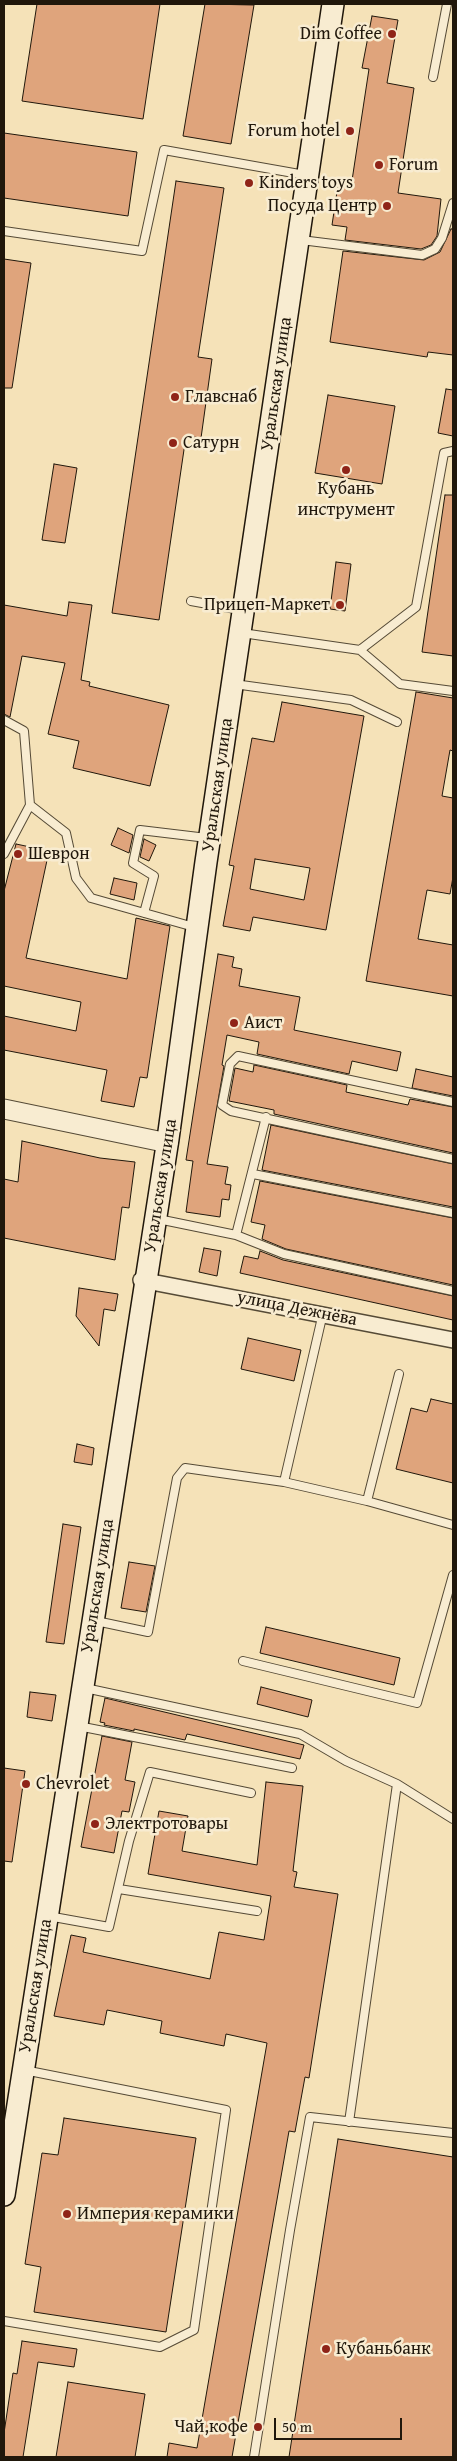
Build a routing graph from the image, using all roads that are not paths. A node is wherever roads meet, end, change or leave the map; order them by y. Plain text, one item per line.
1 (332, 4) edge
2 (447, 4) edge
3 (433, 77) dead end
4 (306, 175) junction
5 (453, 203) edge
6 (4, 232) edge
7 (297, 239) junction
8 (453, 451) edge
9 (191, 601) dead end
10 (241, 610) junction
11 (239, 632) junction
12 (360, 650) junction
13 (232, 684) junction
14 (453, 691) edge
15 (4, 720) edge
16 (397, 722) dead end
17 (30, 805) junction
18 (207, 838) junction
19 (4, 854) edge
20 (144, 913) junction
21 (194, 927) junction
22 (453, 1102) edge
23 (4, 1110) edge
24 (266, 1117) junction
25 (165, 1143) junction
26 (453, 1158) edge
27 (253, 1174) junction
28 (453, 1213) edge
29 (156, 1219) junction
30 (236, 1235) junction
31 (144, 1280) junction
32 (453, 1291) edge
33 (323, 1313) junction
34 (453, 1340) edge
35 (399, 1374) dead end
36 (284, 1482) junction
37 (367, 1501) junction
38 (453, 1525) edge
39 (453, 1576) edge
40 (90, 1619) junction
41 (242, 1661) dead end
42 (79, 1687) junction
43 (73, 1725) junction
44 (292, 1768) dead end
45 (397, 1784) junction
46 (251, 1793) dead end
47 (453, 1819) edge
48 (119, 1889) junction
49 (257, 1911) dead end
50 (43, 1915) junction
51 (20, 2069) junction
52 (350, 2122) junction
53 (453, 2133) edge
54 (6, 2143) edge
55 (4, 2195) edge
56 (4, 2321) edge
57 (254, 2457) edge

1 - 4 main road, Уральская улица
2 - 3 lane
4 - 6 lane
4 - 7 main road, Уральская улица
5 - 7 lane
7 - 10 main road, Уральская улица
7 - 11 main road, Уральская улица
8 - 12 lane
9 - 10 lane
10 - 11 main road, Уральская улица
11 - 12 lane
11 - 13 main road, Уральская улица
11 - 18 main road, Уральская улица
12 - 14 lane
13 - 16 lane
13 - 25 main road, Уральская улица
15 - 17 lane
17 - 19 lane
17 - 20 lane
18 - 20 lane
18 - 21 main road, Уральская улица
20 - 21 lane
21 - 25 main road, Уральская улица
22 - 24 lane
23 - 25 street
24 - 26 lane
24 - 27 lane
25 - 29 main road, Уральская улица
25 - 31 main road, Уральская улица
27 - 28 lane
27 - 30 lane
29 - 30 lane
29 - 31 main road, Уральская улица
30 - 32 lane
31 - 33 street, улица Дежнёва
31 - 40 main road, Уральская улица
33 - 34 street, улица Дежнёва
33 - 36 lane
35 - 37 lane
36 - 37 lane
36 - 40 lane
37 - 38 lane
39 - 41 lane
40 - 42 main road, Уральская улица
42 - 43 main road, Уральская улица
42 - 45 lane
43 - 44 lane
43 - 50 main road, Уральская улица
45 - 47 lane
45 - 52 lane
46 - 48 lane
48 - 49 lane
48 - 50 lane
50 - 51 main road, Уральская улица
51 - 54 main road, Уральская улица
51 - 56 lane
52 - 53 lane
52 - 57 lane
54 - 55 main road, Уральская улица

